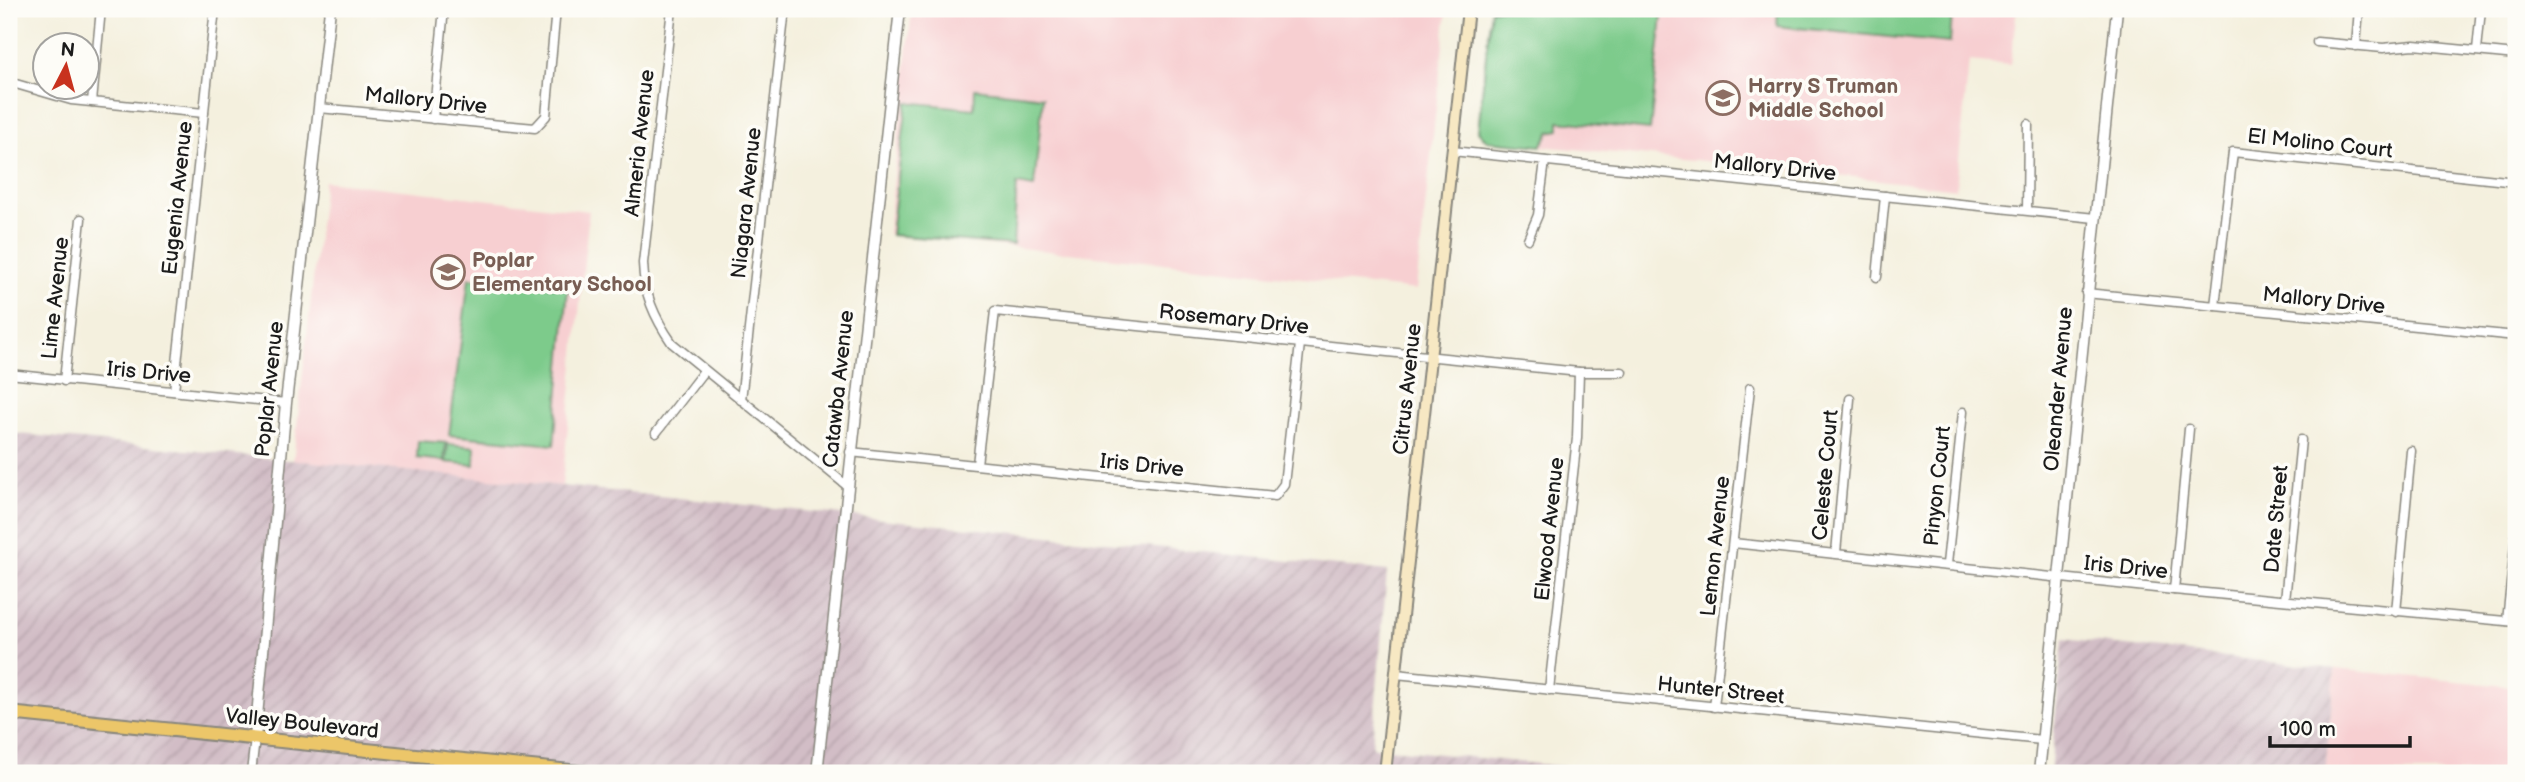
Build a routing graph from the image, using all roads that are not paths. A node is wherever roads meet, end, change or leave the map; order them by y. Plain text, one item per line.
1 (101, 9) edge
2 (215, 9) edge
3 (330, 9) edge
4 (444, 9) edge
5 (556, 9) edge
6 (671, 9) edge
7 (785, 9) edge
8 (900, 9) edge
9 (1468, 9) edge
10 (2117, 9) edge
11 (2360, 9) edge
12 (2481, 9) edge
13 (99, 32) edge
14 (2317, 42) dead end
15 (2356, 46) junction
16 (2477, 50) junction
17 (2516, 55) edge
18 (9, 82) edge
19 (32, 87) edge
20 (92, 102) edge
21 (319, 108) junction
22 (204, 113) junction
23 (433, 118) junction
24 (2028, 124) dead end
25 (1452, 151) junction
26 (1545, 161) junction
27 (2516, 182) edge
28 (1885, 196) junction
29 (2027, 210) junction
30 (2095, 218) junction
31 (81, 219) dead end
32 (1528, 239) dead end
33 (1877, 278) dead end
34 (2087, 293) junction
35 (2215, 306) junction
36 (2516, 336) edge
37 (1300, 344) junction
38 (1430, 357) junction
39 (703, 372) junction
40 (1579, 372) junction
41 (1622, 372) dead end
42 (9, 374) edge
43 (64, 381) junction
44 (1750, 388) dead end
45 (174, 391) junction
46 (741, 400) junction
47 (1850, 400) dead end
48 (286, 403) junction
49 (1963, 412) dead end
50 (2189, 429) dead end
51 (656, 433) dead end
52 (2301, 440) dead end
53 (850, 452) junction
54 (2411, 452) dead end
55 (977, 464) junction
56 (846, 485) junction
57 (2516, 534) edge
58 (1733, 543) junction
59 (1836, 553) junction
60 (1947, 564) junction
61 (2059, 578) junction
62 (2174, 590) junction
63 (2285, 600) junction
64 (2396, 612) junction
65 (2512, 621) edge
66 (1396, 674) junction
67 (1549, 690) junction
68 (1714, 707) junction
69 (9, 713) edge
70 (255, 737) junction
71 (2042, 740) junction
72 (251, 773) edge
73 (590, 773) edge
74 (817, 773) edge
75 (1385, 773) edge
76 (2039, 773) edge

1 - 13 street
2 - 22 street, Eugenia Avenue
3 - 21 street, Poplar Avenue
4 - 23 street
5 - 23 street, Mallory Drive
6 - 39 street, Almeria Avenue
7 - 46 street, Niagara Avenue
8 - 53 street, Catawba Avenue
9 - 25 main road, Citrus Avenue
10 - 30 street, Oleander Avenue
11 - 15 street
12 - 16 street
14 - 15 street
15 - 16 street
16 - 17 street
18 - 19 street
20 - 22 street
21 - 23 street, Mallory Drive
21 - 48 street, Poplar Avenue
22 - 45 street, Eugenia Avenue
24 - 29 street
25 - 26 street, Mallory Drive
25 - 38 main road, Citrus Avenue
26 - 28 street, Mallory Drive
26 - 32 street
27 - 35 street, El Molino Court
28 - 29 street, Mallory Drive
28 - 33 street
29 - 30 street, Mallory Drive
30 - 34 street, Oleander Avenue
31 - 43 street, Lime Avenue
34 - 35 street, Mallory Drive
34 - 61 street, Oleander Avenue
35 - 36 street, Mallory Drive
37 - 38 street, Rosemary Drive
37 - 55 street, Iris Drive
37 - 55 street, Rosemary Drive
38 - 40 street, Rosemary Drive
38 - 66 main road, Citrus Avenue
39 - 46 street, Almeria Avenue
39 - 51 street
40 - 41 street, Rosemary Drive
40 - 67 street, Elwood Avenue
42 - 43 street, Iris Drive
43 - 45 street, Iris Drive
44 - 58 street, Lemon Avenue
45 - 48 street, Iris Drive
46 - 56 street, Almeria Avenue
47 - 59 street, Celeste Court
48 - 70 street, Poplar Avenue
49 - 60 street, Pinyon Court
50 - 62 street
52 - 63 street, Date Street
53 - 55 street, Iris Drive
53 - 56 street, Catawba Avenue
54 - 64 street
56 - 74 street, Catawba Avenue
57 - 65 street
58 - 59 street, Iris Drive
58 - 68 street, Lemon Avenue
59 - 60 street, Iris Drive
60 - 61 street, Iris Drive
61 - 62 street, Iris Drive
61 - 71 street, Oleander Avenue
62 - 63 street, Iris Drive
63 - 64 street, Iris Drive
64 - 65 street, Iris Drive
66 - 67 street, Hunter Street
66 - 75 main road, Citrus Avenue
67 - 68 street, Hunter Street
68 - 71 street, Hunter Street
69 - 70 main road, Valley Boulevard
70 - 72 street, Poplar Avenue
70 - 73 main road, Valley Boulevard
71 - 76 street, Oleander Avenue

